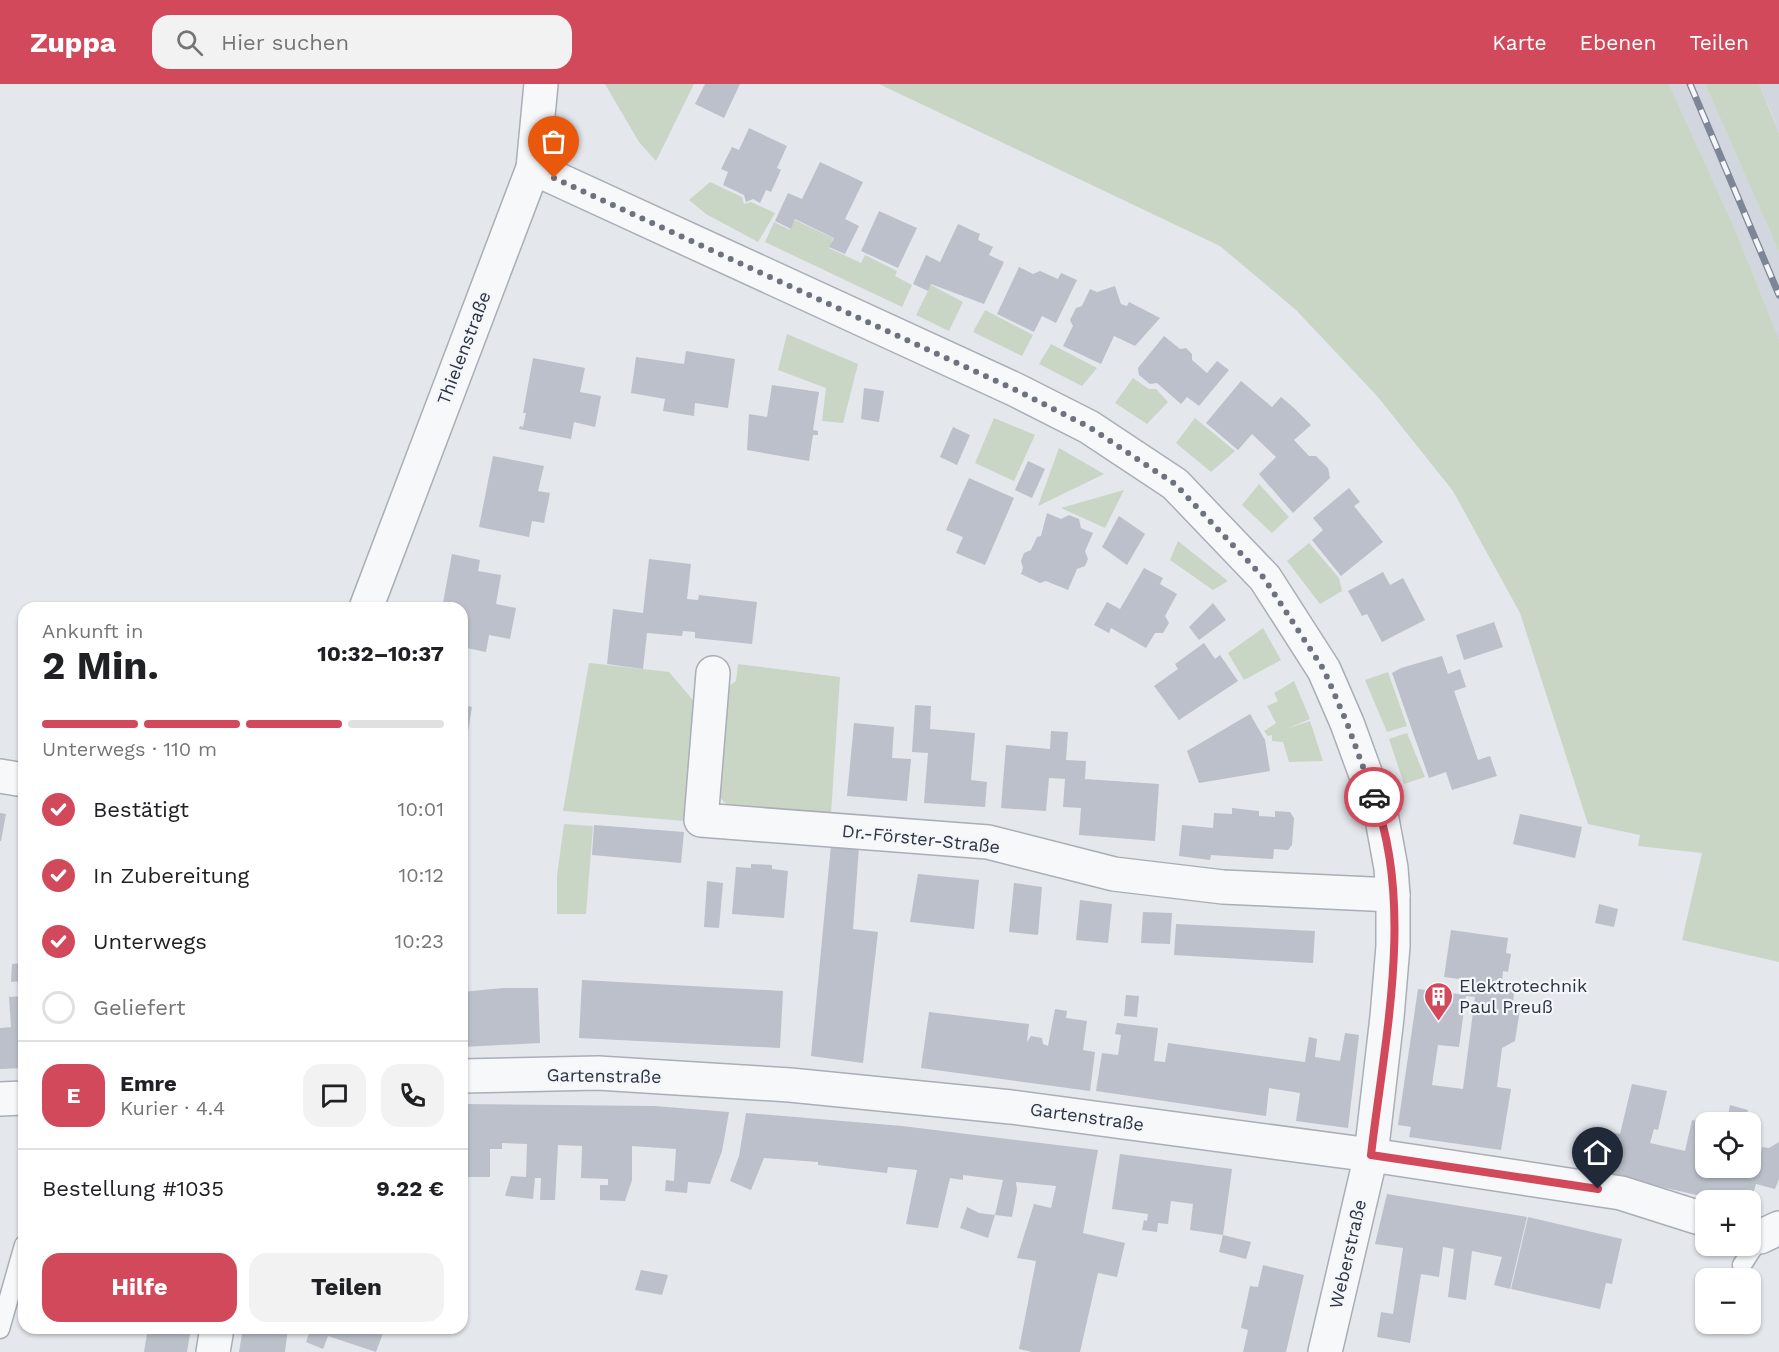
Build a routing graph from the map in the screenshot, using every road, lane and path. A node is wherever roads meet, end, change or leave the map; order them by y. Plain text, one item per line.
1 (540, 84) edge
2 (533, 168) junction
3 (368, 602) edge
4 (713, 673) dead end
5 (0, 776) edge
6 (18, 779) edge
7 (1393, 895) junction
8 (468, 1076) edge
9 (18, 1098) edge
10 (0, 1099) edge
11 (1371, 1155) junction
12 (1695, 1217) edge
13 (1763, 1233) edge
14 (1742, 1265) dead end
15 (18, 1266) edge
16 (0, 1329) edge
17 (216, 1334) edge
18 (213, 1352) edge
19 (1325, 1352) edge

1 - 2 street, Thielenstraße
2 - 3 street, Thielenstraße
2 - 7 street, Weberstraße
4 - 7 street, Dr.-Förster-Straße
5 - 6 street
7 - 11 street, Weberstraße
8 - 11 street, Gartenstraße
9 - 10 street
11 - 12 street, Gartenstraße
11 - 19 street, Weberstraße
13 - 14 lane
15 - 16 lane
17 - 18 street

